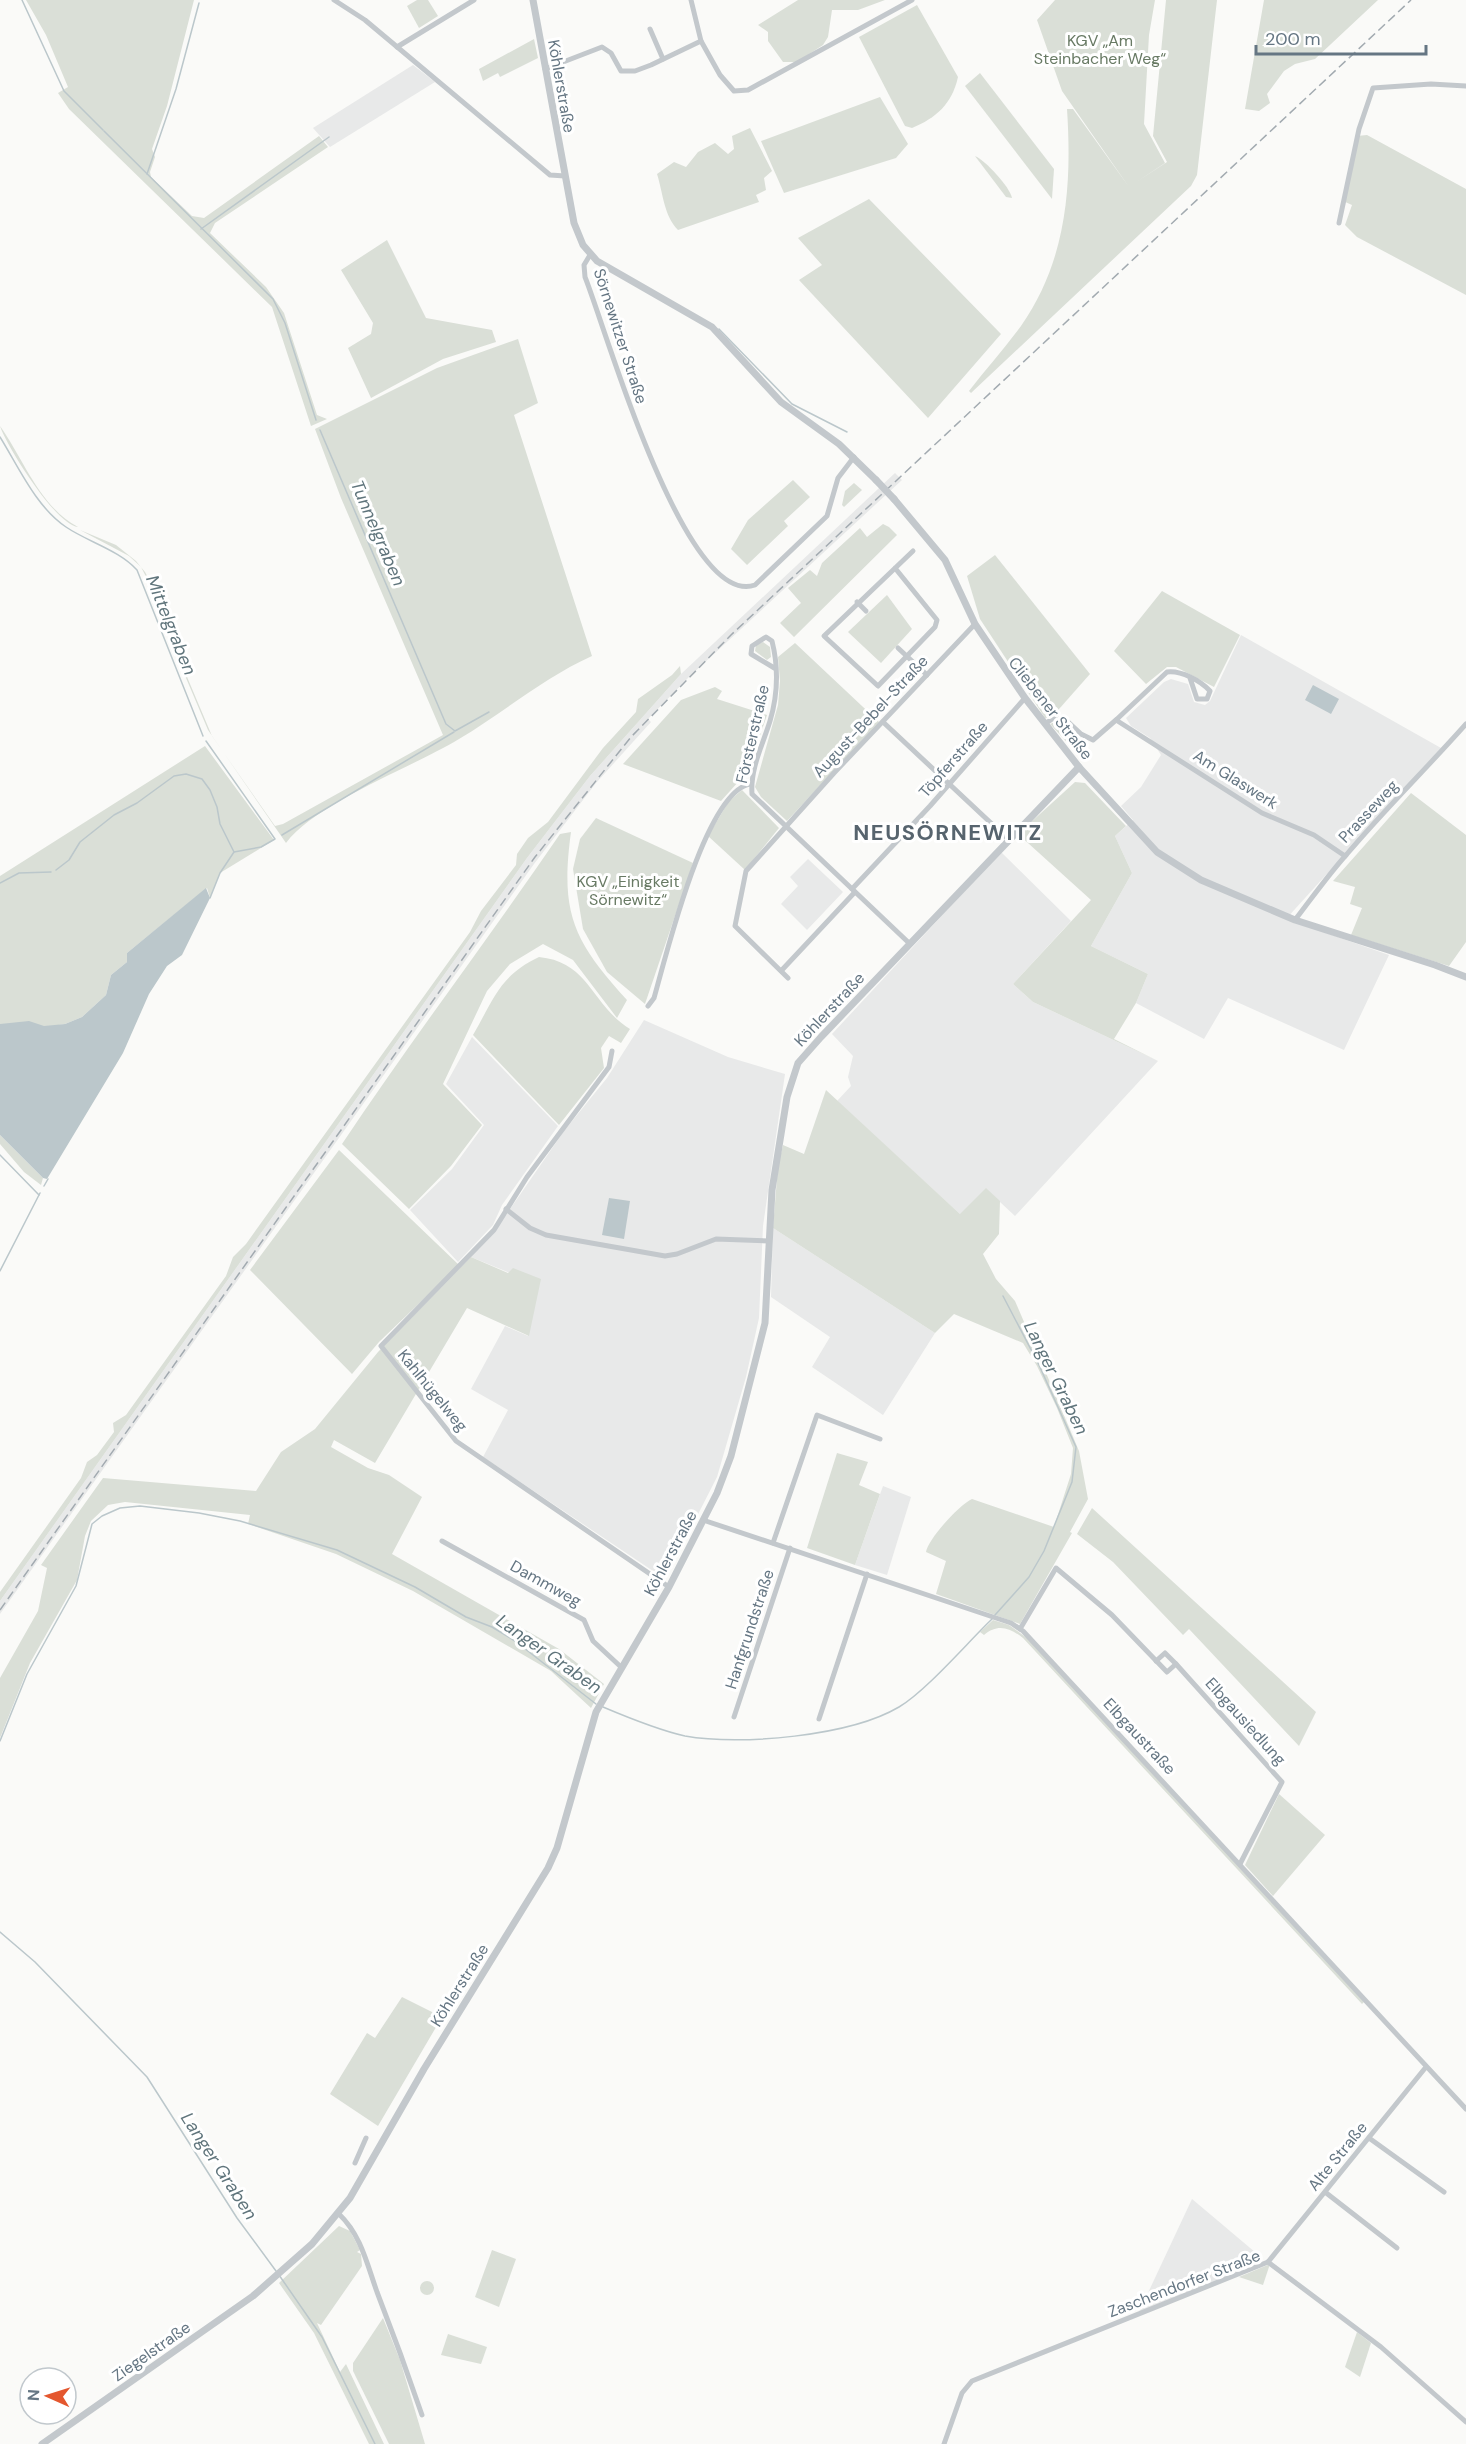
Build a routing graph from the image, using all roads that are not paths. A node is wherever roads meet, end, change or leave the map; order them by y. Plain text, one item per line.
1 (334, 0) edge
2 (474, 0) edge
3 (533, 0) edge
4 (691, 0) edge
5 (912, 0) edge
6 (650, 29) dead end
7 (701, 41) junction
8 (397, 47) junction
9 (663, 59) junction
10 (545, 69) junction
11 (1466, 86) edge
12 (566, 176) junction
13 (1339, 223) dead end
14 (590, 255) junction
15 (854, 457) junction
16 (913, 551) dead end
17 (895, 568) junction
18 (857, 602) junction
19 (866, 611) dead end
20 (975, 624) junction
21 (898, 648) dead end
22 (907, 657) junction
23 (776, 669) junction
24 (927, 675) junction
25 (1190, 678) dead end
26 (1025, 698) junction
27 (1116, 720) junction
28 (883, 722) junction
29 (1045, 724) junction
30 (1466, 724) edge
31 (1079, 767) junction
32 (751, 784) junction
33 (950, 784) junction
34 (785, 827) junction
35 (1008, 839) junction
36 (1345, 856) junction
37 (854, 890) junction
38 (1295, 920) junction
39 (909, 943) junction
40 (781, 971) junction
41 (788, 978) dead end
42 (1466, 978) edge
43 (648, 1005) dead end
44 (612, 1051) dead end
45 (506, 1209) junction
46 (769, 1242) junction
47 (880, 1439) dead end
48 (703, 1520) junction
49 (442, 1541) dead end
50 (773, 1543) junction
51 (790, 1548) junction
52 (867, 1575) junction
53 (669, 1587) junction
54 (1020, 1629) junction
55 (1156, 1661) junction
56 (1176, 1664) junction
57 (621, 1667) junction
58 (734, 1717) dead end
59 (819, 1719) dead end
60 (1240, 1864) junction
61 (1426, 2067) junction
62 (1466, 2109) edge
63 (366, 2138) dead end
64 (1370, 2138) junction
65 (361, 2149) junction
66 (373, 2158) junction
67 (355, 2163) dead end
68 (1325, 2192) junction
69 (1444, 2192) dead end
70 (339, 2214) junction
71 (1397, 2248) dead end
72 (1268, 2262) junction
73 (275, 2279) joint
74 (422, 2415) dead end
75 (1466, 2422) edge
76 (42, 2444) edge
77 (944, 2444) edge

1 - 8 street
2 - 8 street
3 - 10 street, Köhlerstraße
4 - 7 street
5 - 7 street
6 - 9 street
7 - 9 street
8 - 12 street
9 - 10 street
10 - 12 street, Köhlerstraße
11 - 13 street
12 - 14 street, Sörnewitzer Straße
14 - 15 street, Cliebener Straße
14 - 15 street, Sörnewitzer Straße
15 - 20 street, Cliebener Straße, bridge
16 - 17 street
17 - 18 street
17 - 22 street
18 - 19 street
18 - 22 street
20 - 24 street, August-Bebel-Straße
20 - 26 street, Cliebener Straße
21 - 22 street
22 - 24 street
23 - 23 street, Försterstraße
23 - 32 street, Försterstraße
24 - 28 street, August-Bebel-Straße
25 - 27 street
26 - 29 street, Cliebener Straße
26 - 33 street, Töpferstraße
27 - 29 street
27 - 36 street, Am Glaswerk
28 - 33 street
28 - 34 street, August-Bebel-Straße
29 - 31 street, Cliebener Straße
30 - 36 street, Prasseweg
31 - 35 street, Köhlerstraße
31 - 38 street, Cliebener Straße
32 - 34 street, Försterstraße
32 - 43 street
33 - 35 street
33 - 37 street, Töpferstraße
34 - 37 street, Försterstraße
34 - 40 street
35 - 39 street, Köhlerstraße
36 - 38 street, Prasseweg
37 - 39 street, Försterstraße
37 - 40 street
38 - 42 street, Cliebener Straße
39 - 46 street, Köhlerstraße
40 - 41 street
44 - 45 street
45 - 46 street
45 - 53 street, Kahlhügelweg
46 - 48 street, Köhlerstraße
47 - 50 street
48 - 50 street, Elbgaustraße
48 - 53 street, Köhlerstraße
49 - 57 street, Dammweg
50 - 51 street, Elbgaustraße
51 - 52 street, Elbgaustraße
51 - 58 street, Hanfgrundstraße
52 - 54 street, Elbgaustraße
52 - 59 street
53 - 57 street, Köhlerstraße
54 - 55 street
54 - 60 street, Elbgaustraße
55 - 56 street
55 - 56 street
56 - 60 street, Elbgausiedlung
57 - 66 street, Köhlerstraße
60 - 61 street, Elbgaustraße
61 - 62 street, Elbgaustraße
61 - 64 street, Alte Straße
63 - 65 street
64 - 68 street, Alte Straße
64 - 69 street
65 - 66 street
65 - 67 street
66 - 70 street, Köhlerstraße
68 - 71 street
68 - 72 street, Alte Straße
70 - 73 street, Köhlerstraße
70 - 74 street
72 - 75 street, Zaschendorfer Straße
72 - 77 street, Zaschendorfer Straße
73 - 76 street, Ziegelstraße

